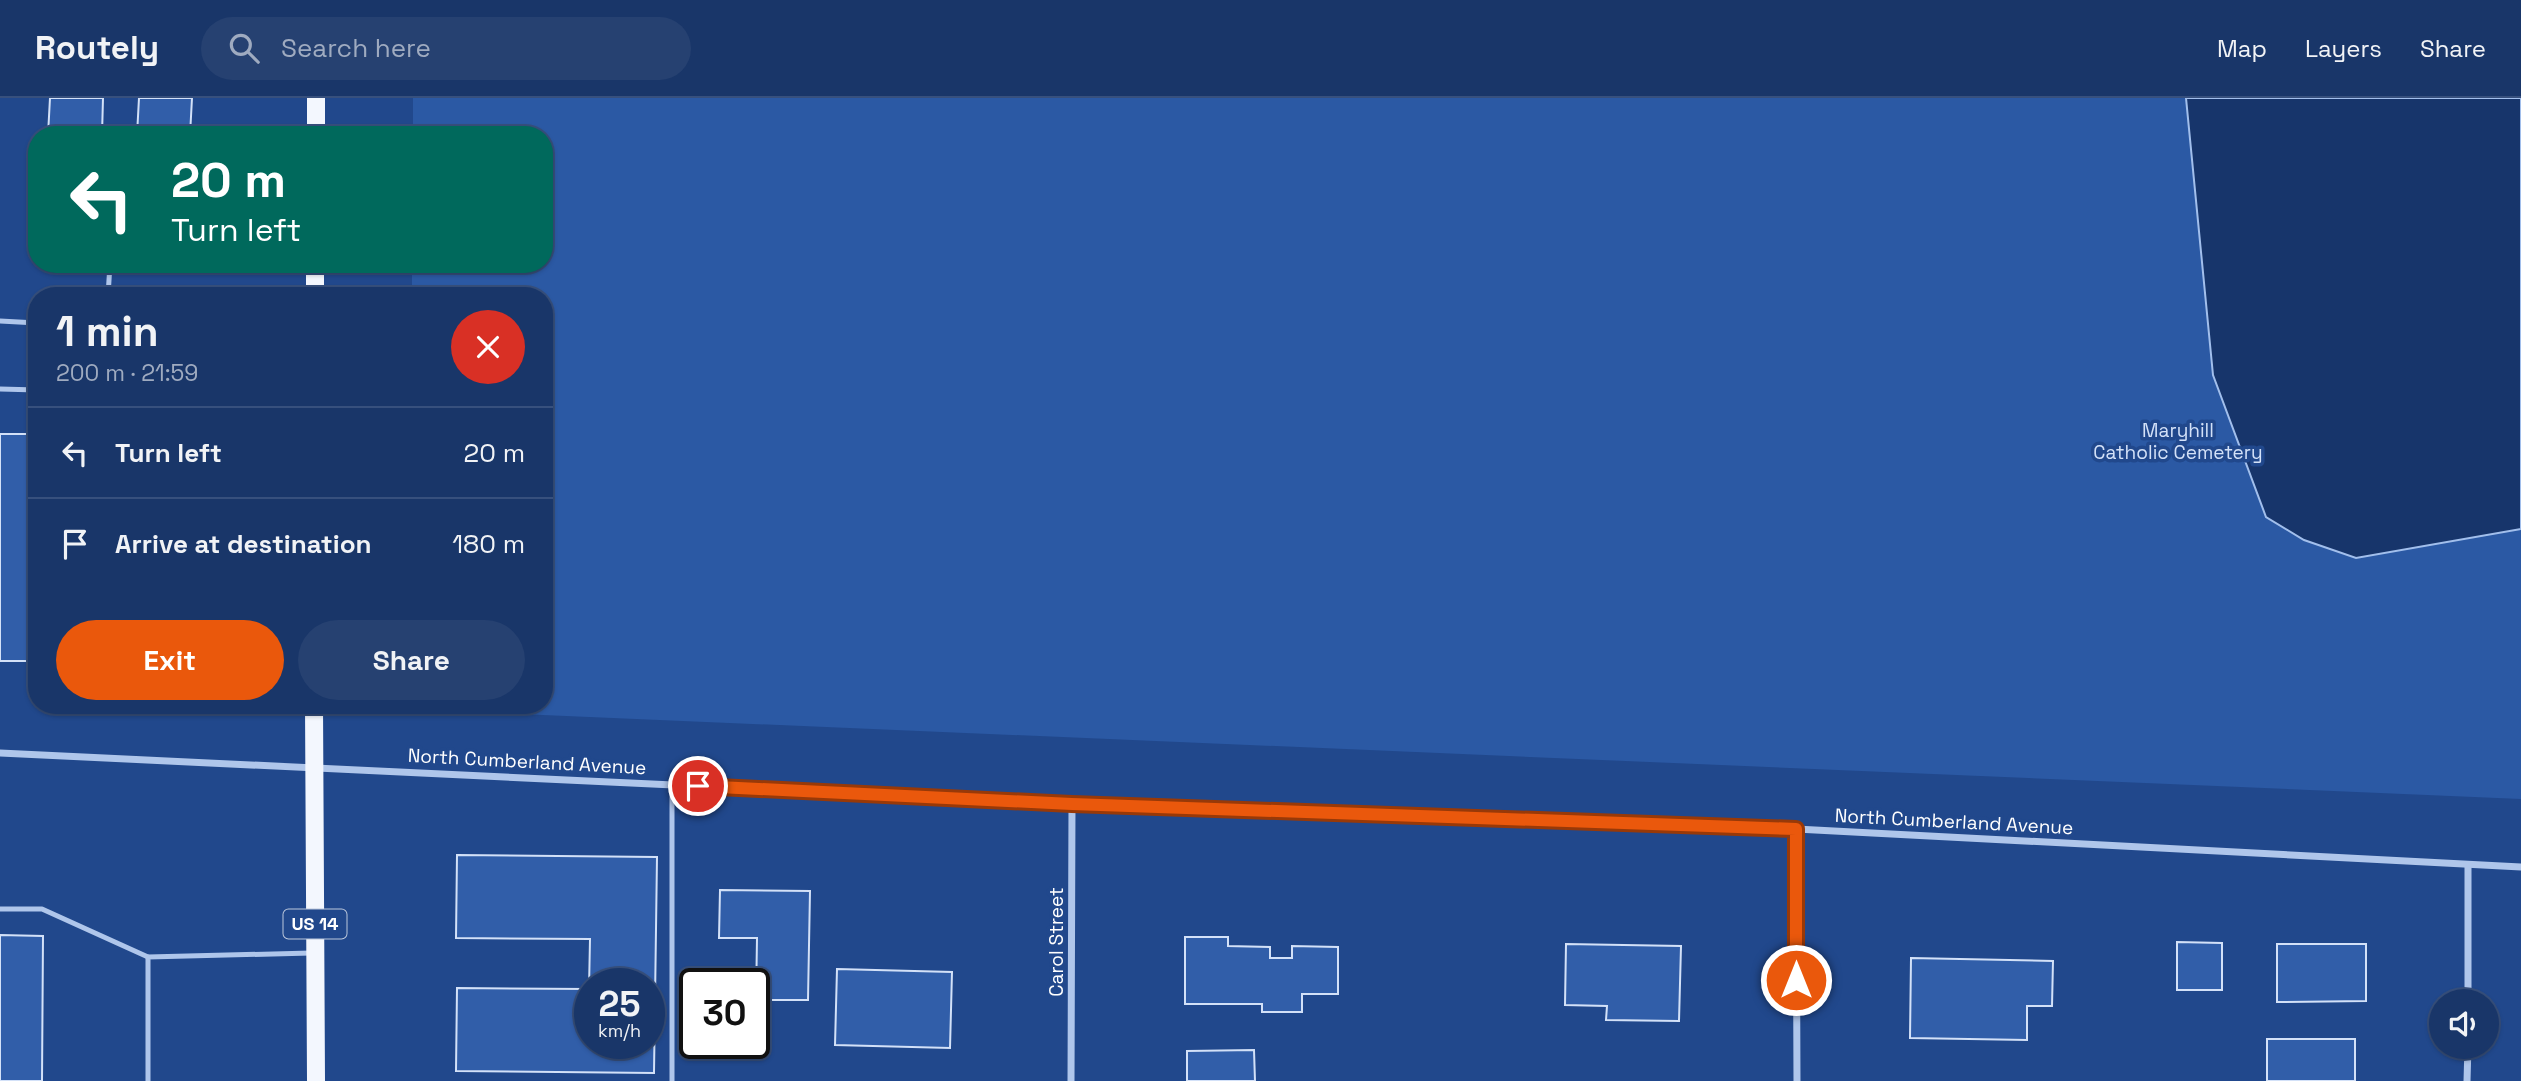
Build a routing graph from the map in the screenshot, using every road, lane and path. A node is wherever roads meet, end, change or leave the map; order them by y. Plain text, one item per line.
1 (316, 98) edge
2 (316, 126) edge
3 (0, 321) edge
4 (28, 323) edge
5 (0, 389) edge
6 (28, 390) edge
7 (314, 714) edge
8 (0, 753) edge
9 (314, 766) junction
10 (672, 784) junction
11 (1072, 804) junction
12 (1796, 829) junction
13 (2468, 865) junction
14 (2521, 867) edge
15 (0, 908) edge
16 (315, 953) junction
17 (148, 957) junction
18 (2468, 989) edge
19 (2468, 1059) edge
20 (148, 1081) edge
21 (316, 1081) edge
22 (672, 1081) edge
23 (1071, 1081) edge
24 (1797, 1081) edge
25 (2467, 1081) edge

1 - 2 main road
3 - 4 lane
5 - 6 lane
7 - 9 main road, US 14
8 - 9 street, North Cumberland Avenue
9 - 10 street, North Cumberland Avenue
9 - 16 main road, US 14
10 - 11 street, North Cumberland Avenue
10 - 22 lane
11 - 12 street, North Cumberland Avenue
11 - 23 street, Carol Street
12 - 13 street, North Cumberland Avenue
12 - 24 street
13 - 14 street, North Cumberland Avenue
13 - 18 street
15 - 17 lane
16 - 17 lane
16 - 21 main road, US 14
17 - 20 lane
19 - 25 street

